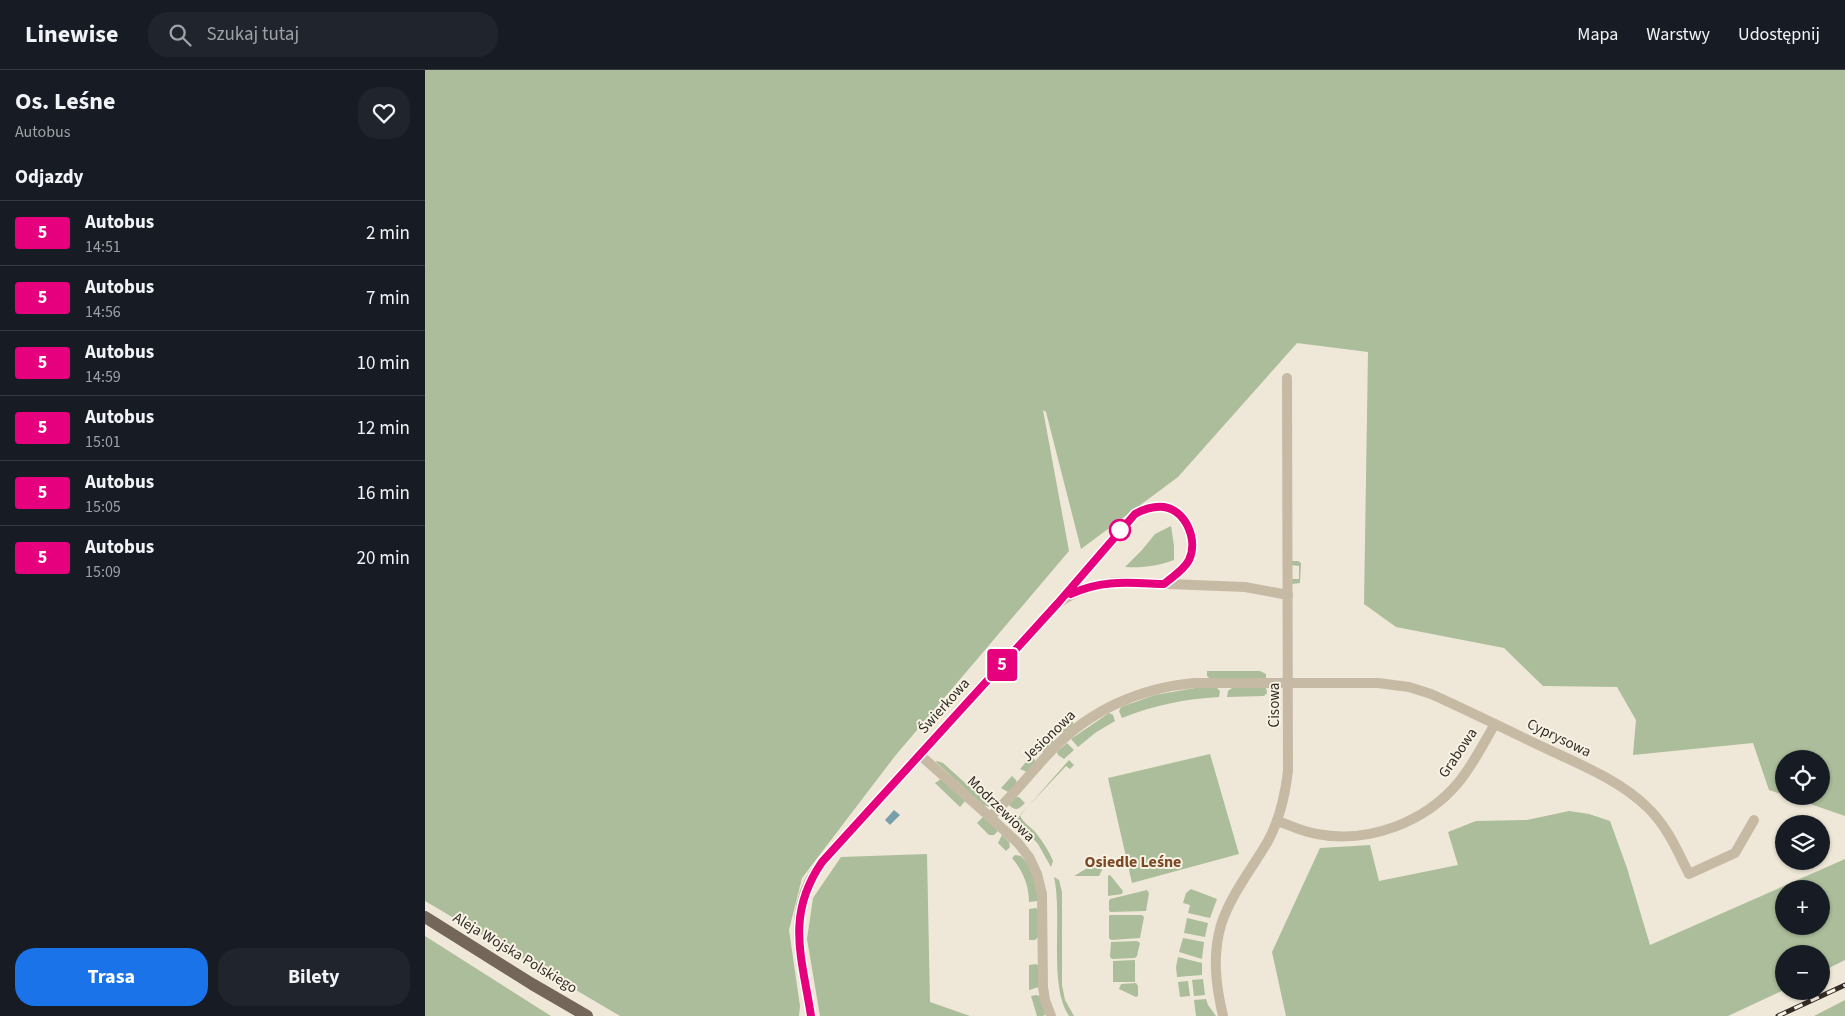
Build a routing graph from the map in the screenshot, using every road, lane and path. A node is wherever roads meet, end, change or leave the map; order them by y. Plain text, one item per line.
1 (1287, 378) dead end
2 (1288, 594) junction
3 (1289, 683) junction
4 (1495, 724) junction
5 (920, 755) junction
6 (990, 817) junction
7 (1754, 820) dead end
8 (1277, 821) junction
9 (425, 917) edge
10 (587, 1016) edge
11 (811, 1016) edge
12 (1051, 1016) edge
13 (1223, 1016) edge

1 - 2 street, Cisowa
2 - 3 street, Cisowa
2 - 5 street, Świerkowa
3 - 4 street, Cyprysowa
3 - 6 street, Jesionowa
3 - 8 street, Cisowa
4 - 7 street, Cyprysowa
4 - 8 street, Grabowa
5 - 6 street, Modrzewiowa
5 - 11 street, Świerkowa
6 - 12 street, Modrzewiowa
8 - 13 street, Cisowa
9 - 10 main road, Aleja Wojska Polskiego

